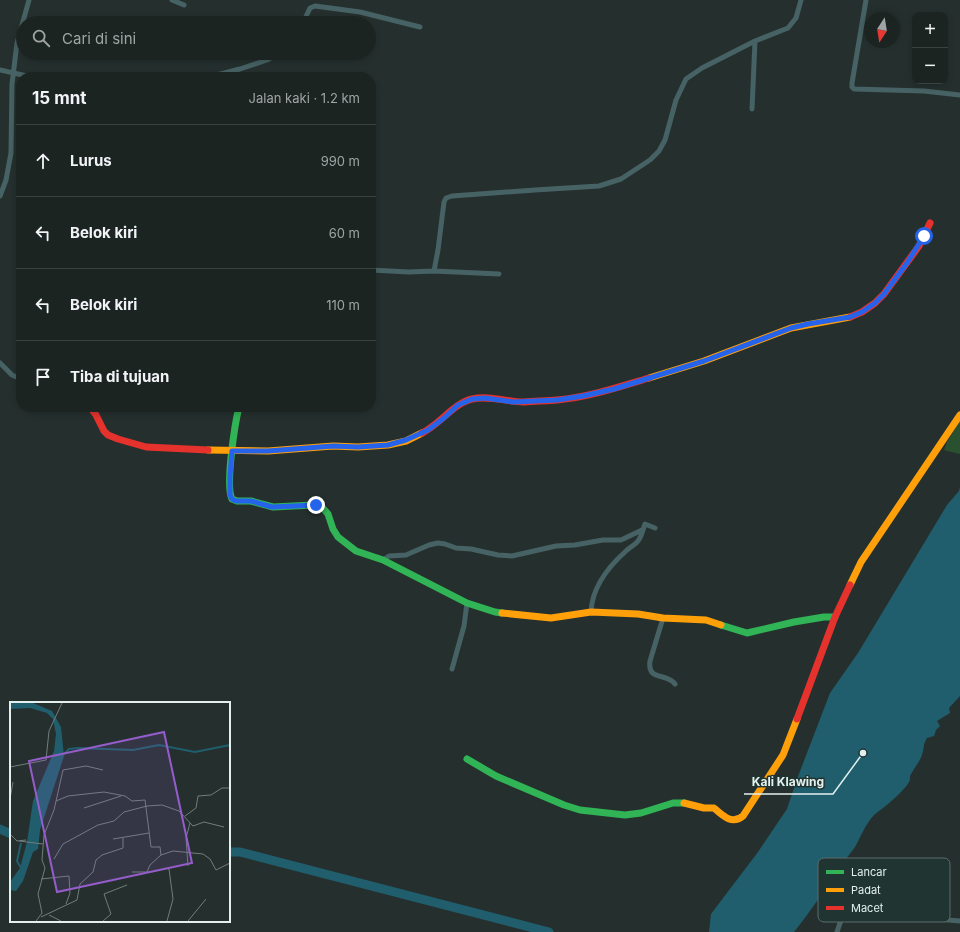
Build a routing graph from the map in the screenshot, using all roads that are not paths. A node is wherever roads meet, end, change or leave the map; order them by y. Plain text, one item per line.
1 (30, 0) edge
2 (172, 0) edge
3 (801, 0) edge
4 (866, 0) edge
5 (184, 5) dead end
6 (24, 16) edge
7 (307, 16) edge
8 (376, 16) edge
9 (376, 16) edge
10 (420, 27) dead end
11 (755, 41) junction
12 (16, 52) edge
13 (267, 60) edge
14 (0, 70) edge
15 (13, 72) junction
16 (228, 72) edge
17 (16, 73) edge
18 (960, 95) edge
19 (752, 109) dead end
20 (0, 196) edge
21 (930, 223) dead end
22 (376, 270) edge
23 (434, 271) junction
24 (500, 274) dead end
25 (0, 363) edge
26 (16, 377) edge
27 (94, 412) edge
28 (238, 412) edge
29 (960, 415) edge
30 (232, 451) junction
31 (655, 528) dead end
32 (642, 530) junction
33 (383, 560) junction
34 (467, 603) junction
35 (591, 612) junction
36 (836, 617) junction
37 (663, 618) junction
38 (452, 669) dead end
39 (675, 684) dead end
40 (467, 759) dead end
41 (950, 920) edge
42 (960, 921) edge
43 (841, 922) edge
44 (837, 932) edge

1 - 6 street
2 - 5 street
3 - 11 street
4 - 18 street
7 - 8 street
9 - 10 street
11 - 19 street
11 - 23 street
12 - 15 street
13 - 16 street
14 - 15 street
15 - 17 street
15 - 20 street
21 - 30 street
22 - 23 street
23 - 24 street
25 - 26 street
27 - 30 street
28 - 30 street
29 - 36 street
30 - 33 street
31 - 32 street
32 - 33 street
32 - 35 street
33 - 34 street
34 - 35 street
34 - 38 street
35 - 37 street
36 - 37 street
36 - 40 street
37 - 39 street
41 - 42 street
43 - 44 street

